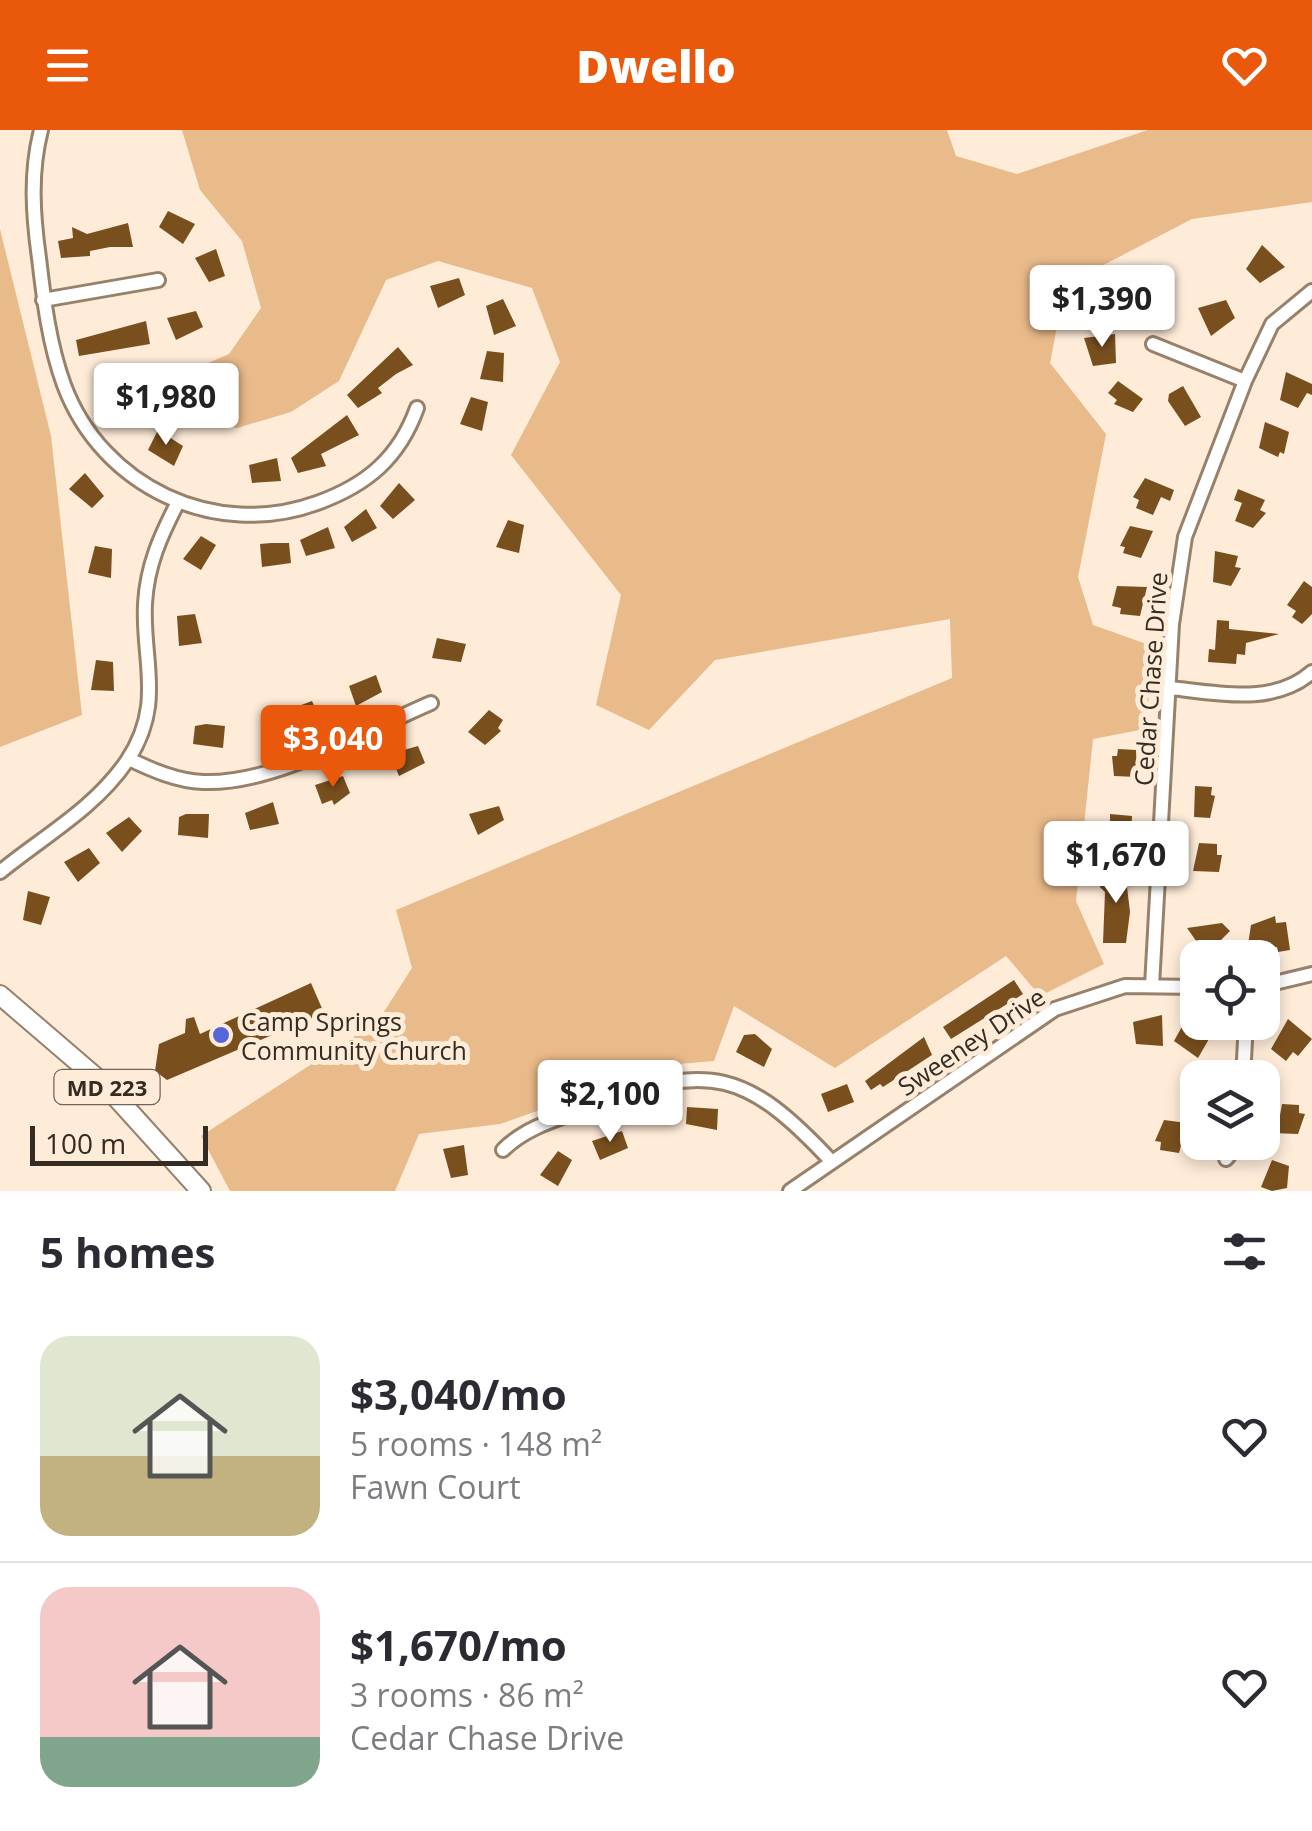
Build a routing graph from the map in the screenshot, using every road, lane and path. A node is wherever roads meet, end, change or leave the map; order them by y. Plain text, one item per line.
1 (40, 130) edge
2 (158, 280) dead end
3 (1312, 290) edge
4 (43, 300) junction
5 (1153, 344) dead end
6 (1245, 382) junction
7 (417, 408) dead end
8 (178, 502) junction
9 (1312, 672) edge
10 (1170, 688) junction
11 (431, 702) dead end
12 (128, 759) junction
13 (0, 872) edge
14 (1312, 974) edge
15 (1280, 982) edge
16 (1152, 986) junction
17 (1180, 987) edge
18 (0, 995) edge
19 (503, 1150) dead end
20 (832, 1162) junction
21 (201, 1191) edge
22 (790, 1191) edge

1 - 4 street
2 - 4 street
3 - 6 street, Cedar Chase Drive
4 - 8 street
5 - 6 street
6 - 10 street, Cedar Chase Drive
7 - 8 street
8 - 12 street
9 - 10 street
10 - 16 street, Cedar Chase Drive
11 - 12 street
12 - 13 street
14 - 15 street
16 - 17 street, Sweeney Drive
16 - 20 street, Sweeney Drive
18 - 21 main road, MD 223
19 - 20 street
20 - 22 street, Sweeney Drive

